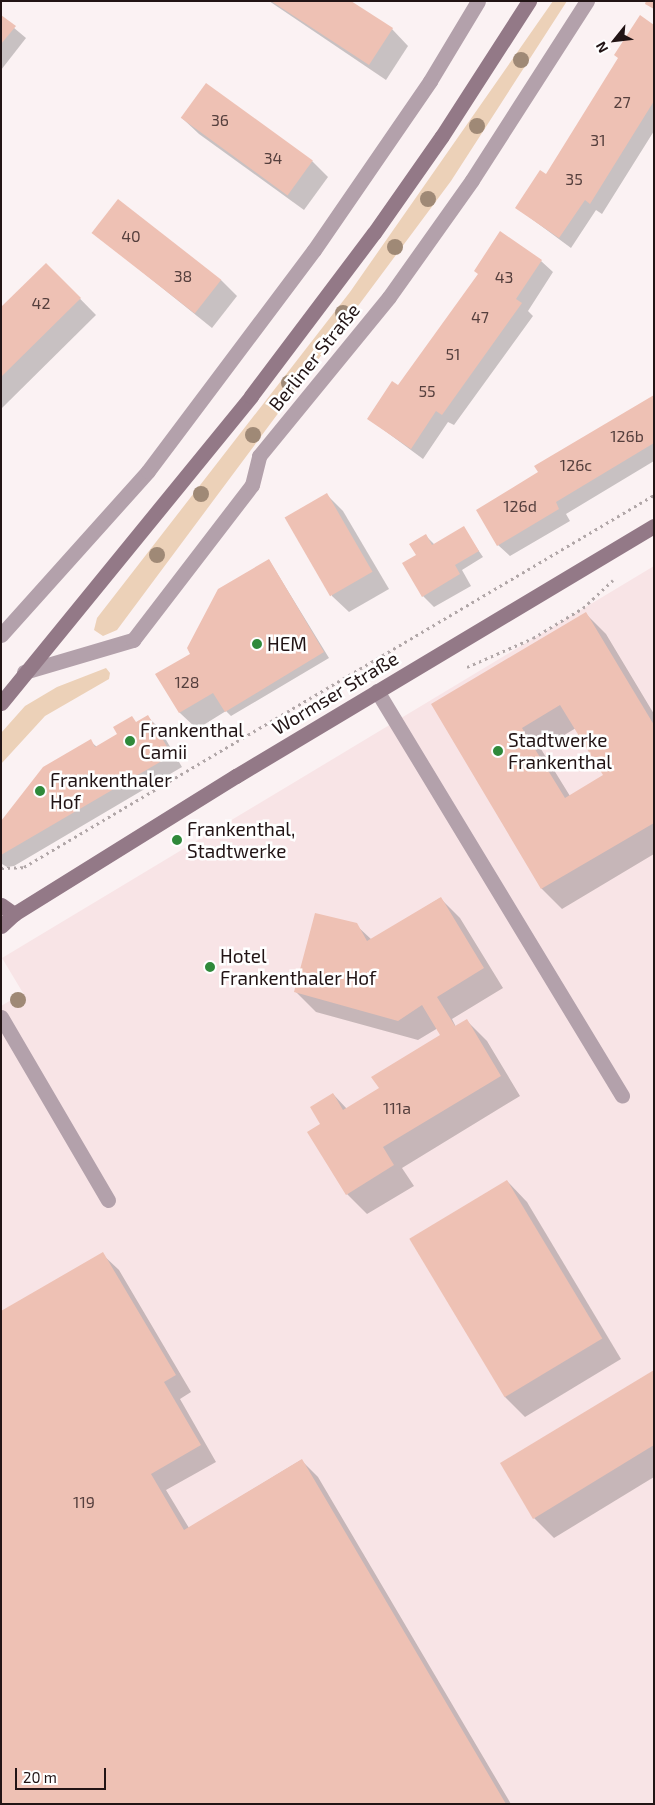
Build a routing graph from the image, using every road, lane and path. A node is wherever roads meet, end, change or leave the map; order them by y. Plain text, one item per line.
1 (478, 1) edge
2 (529, 1) edge
3 (587, 1) edge
4 (654, 495) edge
5 (654, 526) edge
6 (1, 635) edge
7 (24, 672) junction
8 (377, 691) junction
9 (1, 694) edge
10 (1, 703) edge
11 (1, 868) edge
12 (5, 912) edge
13 (1, 926) edge
14 (1, 1017) edge
15 (622, 1096) dead end
16 (108, 1200) dead end

1 - 6 street
2 - 7 main road, Berliner Straße
3 - 7 street, Berliner Straße
4 - 11 path
5 - 8 main road, Wormser Straße
7 - 9 main road, Berliner Straße
7 - 10 main road, Berliner Straße
8 - 12 main road, Wormser Straße
8 - 15 street
12 - 13 main road, Wormser Straße
14 - 16 street

